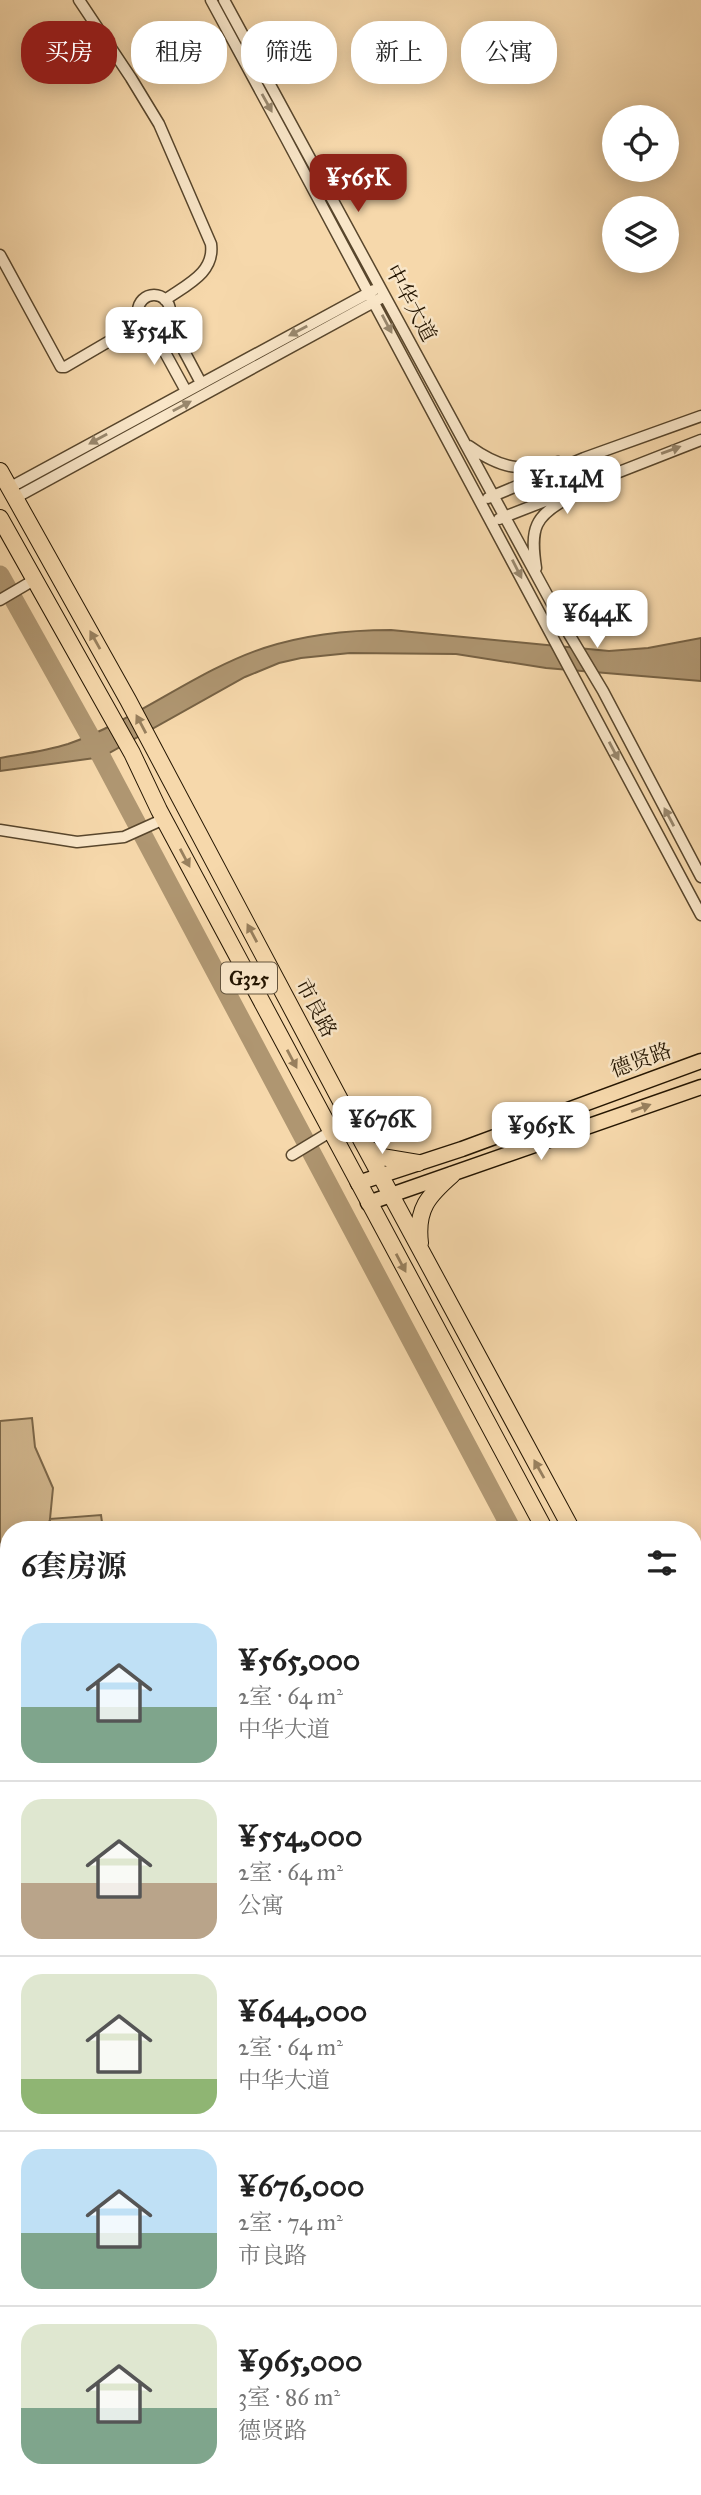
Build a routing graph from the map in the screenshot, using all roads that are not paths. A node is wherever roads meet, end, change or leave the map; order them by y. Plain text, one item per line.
1 (79, 0) edge
2 (211, 0) edge
3 (224, 0) edge
4 (0, 255) edge
5 (377, 294) junction
6 (166, 300) junction
7 (167, 319) junction
8 (147, 325) junction
9 (201, 383) junction
10 (186, 391) junction
11 (701, 416) edge
12 (701, 440) edge
13 (464, 443) junction
14 (615, 446) junction
15 (0, 471) edge
16 (618, 471) junction
17 (12, 493) junction
18 (488, 498) junction
19 (0, 518) edge
20 (499, 519) junction
21 (538, 578) junction
22 (30, 583) junction
23 (0, 600) edge
24 (159, 820) junction
25 (0, 830) edge
26 (701, 877) edge
27 (701, 915) edge
28 (701, 1061) edge
29 (701, 1087) edge
30 (326, 1135) junction
31 (364, 1145) junction
32 (292, 1155) dead end
33 (418, 1163) junction
34 (380, 1174) junction
35 (452, 1175) junction
36 (358, 1183) junction
37 (391, 1195) junction
38 (369, 1203) junction
39 (420, 1249) junction
40 (540, 1521) edge
41 (568, 1521) edge

1 - 6 street
2 -> 5 street, 中华大道
3 - 5 street, 中华大道
4 - 8 street
5 -> 9 street
5 - 13 street, 中华大道
17 -> 5 street
5 -> 18 street, 中华大道
6 - 7 street
6 - 8 street
7 - 8 street
7 - 9 street
8 - 10 street
9 - 10 street
10 -> 17 street
11 - 14 street
16 -> 12 street
13 - 14 street
13 - 18 street, 中华大道
14 - 18 street
15 - 17 highway, 市良路 / G325
16 - 20 street
16 - 21 street
31 -> 17 highway, 市良路 / G325
18 - 20 street, 中华大道
19 - 22 highway, G325
20 - 21 street, 中华大道
20 -> 27 street, 中华大道
26 -> 21 street, 中华大道
22 - 23 street
22 - 24 highway, G325
24 - 25 street
24 -> 30 highway, G325
28 - 33 main road, 德贤路
35 -> 29 main road
30 - 32 street
30 - 36 highway, G325
31 - 33 highway
31 - 34 highway, 市良路 / G325
33 - 34 main road, 德贤路
34 - 36 main road, 德贤路
34 - 37 highway, 市良路 / G325
35 - 37 main road
35 - 39 highway
36 - 38 highway, G325
37 - 38 main road
37 - 39 highway, 市良路 / G325
38 -> 40 highway, G325
41 -> 39 highway, 市良路 / G325

